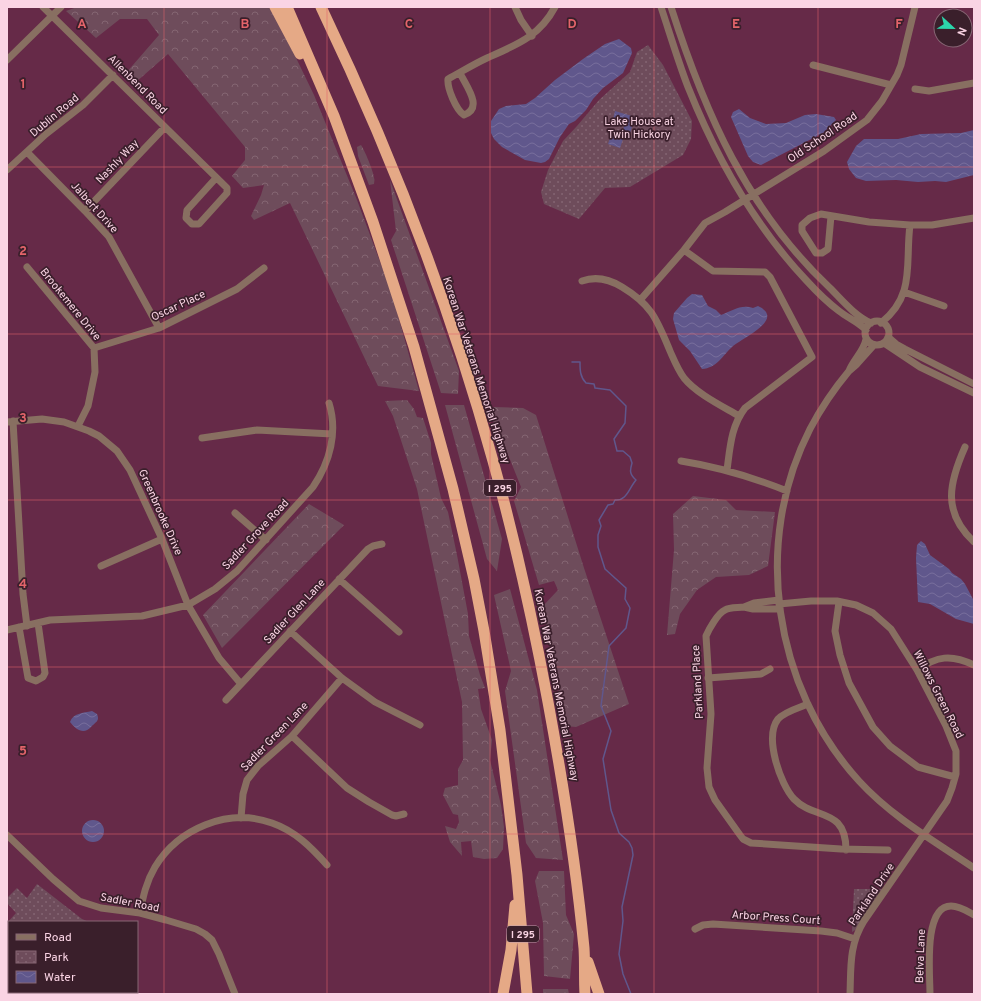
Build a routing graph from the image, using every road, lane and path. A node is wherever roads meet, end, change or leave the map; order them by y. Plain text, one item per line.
1 (43, 7) edge
2 (61, 7) edge
3 (275, 7) edge
4 (287, 7) edge
5 (321, 7) edge
6 (515, 7) edge
7 (555, 7) edge
8 (661, 7) edge
9 (671, 7) edge
10 (915, 7) edge
11 (52, 16) junction
12 (532, 36) junction
13 (7, 60) edge
14 (813, 65) dead end
15 (460, 73) junction
16 (113, 75) junction
17 (974, 83) edge
18 (891, 85) junction
19 (915, 88) dead end
20 (165, 127) junction
21 (338, 130) junction
22 (27, 152) junction
23 (7, 170) edge
24 (216, 178) junction
25 (753, 195) junction
26 (745, 200) junction
27 (86, 211) junction
28 (831, 216) junction
29 (974, 218) edge
30 (910, 225) junction
31 (684, 250) junction
32 (27, 267) dead end
33 (264, 268) dead end
34 (582, 281) dead end
35 (904, 292) junction
36 (641, 299) junction
37 (944, 306) dead end
38 (871, 323) junction
39 (884, 325) junction
40 (159, 328) junction
41 (866, 330) junction
42 (866, 339) junction
43 (886, 340) junction
44 (874, 345) junction
45 (94, 348) junction
46 (849, 371) junction
47 (974, 384) edge
48 (974, 393) edge
49 (329, 403) dead end
50 (739, 416) junction
51 (10, 422) edge
52 (78, 426) junction
53 (332, 434) junction
54 (202, 438) dead end
55 (965, 447) dead end
56 (681, 461) dead end
57 (727, 470) junction
58 (787, 491) junction
59 (235, 513) dead end
60 (162, 539) junction
61 (266, 540) junction
62 (974, 542) edge
63 (382, 544) dead end
64 (101, 566) dead end
65 (339, 579) junction
66 (839, 602) junction
67 (779, 604) junction
68 (188, 605) junction
69 (38, 623) junction
70 (27, 626) junction
71 (19, 628) junction
72 (7, 630) edge
73 (290, 631) junction
74 (399, 632) dead end
75 (974, 665) edge
76 (770, 669) dead end
77 (917, 670) junction
78 (342, 678) junction
79 (708, 678) junction
80 (241, 684) junction
81 (226, 700) dead end
82 (808, 704) junction
83 (420, 725) dead end
84 (292, 736) junction
85 (955, 777) junction
86 (404, 814) dead end
87 (241, 818) junction
88 (7, 835) edge
89 (924, 835) junction
90 (846, 850) junction
91 (888, 850) dead end
92 (327, 865) dead end
93 (974, 868) edge
94 (517, 875) junction
95 (140, 914) junction
96 (974, 915) edge
97 (695, 929) dead end
98 (855, 939) junction
99 (584, 951) junction
100 (235, 994) edge
101 (503, 994) edge
102 (527, 994) edge
103 (585, 994) edge
104 (599, 994) edge
105 (850, 994) edge
106 (930, 994) edge

1 - 11 street, Allenbend Road
2 - 11 street
3 - 21 highway
4 - 21 highway
5 - 99 highway, Korean War Veterans Memorial Highway / I 295
6 - 12 street
7 - 12 street
8 - 26 street
9 - 25 street
10 - 18 street, Old School Road
11 - 13 street
11 - 16 street, Allenbend Road
12 - 15 street
14 - 18 street
15 - 15 street
16 - 20 street, Allenbend Road
16 - 22 street, Dublin Road
17 - 19 street
18 - 25 street, Old School Road
20 - 24 street, Allenbend Road
20 - 27 street, Nashly Way
21 - 94 highway, I 295
22 - 23 street, Dublin Road
22 - 27 street, Jalbert Drive
24 - 24 street, Allenbend Road
25 - 26 street, Old School Road
25 - 38 street
26 - 31 street, Old School Road
26 - 41 street
27 - 40 street, Jalbert Drive
28 - 28 street
28 - 30 street
29 - 30 street
30 - 35 street
31 - 36 street, Old School Road
31 - 50 street
32 - 45 street, Brookemere Drive
33 - 40 street, Oscar Place
34 - 36 street
35 - 37 street
35 - 39 street
36 - 50 street
38 - 39 street
38 - 41 street
39 - 43 street
40 - 45 street, Oscar Place
41 - 42 street
42 - 44 street
42 - 46 street
43 - 44 street
43 - 47 street
43 - 48 street
44 - 46 street
45 - 52 street, Brookemere Drive
46 - 58 street
49 - 53 street, Sadler Grove Road
50 - 57 street
51 - 52 street, Greenbrooke Drive
51 - 70 street
52 - 60 street, Greenbrooke Drive
53 - 54 street
53 - 61 street, Sadler Grove Road
55 - 62 street
56 - 57 street
57 - 58 street
58 - 67 street
59 - 61 street
60 - 64 street
60 - 68 street, Greenbrooke Drive
61 - 68 street, Sadler Grove Road
63 - 65 street, Sadler Glen Lane
65 - 73 street, Sadler Glen Lane
65 - 74 street
66 - 67 street, Willows Green Road
66 - 77 street, Willows Green Road
66 - 85 street
67 - 79 street, Parkland Place
67 - 82 street
68 - 69 street, Sadler Grove Road
68 - 80 street, Greenbrooke Drive
69 - 70 street, Sadler Grove Road
69 - 71 street
70 - 71 street, Sadler Grove Road
71 - 72 street, Sadler Grove Road
73 - 78 street
73 - 80 street, Sadler Glen Lane
75 - 77 street
76 - 79 street
77 - 85 street, Willows Green Road
78 - 83 street
78 - 84 street, Sadler Green Lane
79 - 90 street, Parkland Place
80 - 81 street, Sadler Glen Lane
82 - 89 street
82 - 90 street
84 - 86 street
84 - 87 street, Sadler Green Lane
85 - 89 street, Willows Green Road
87 - 92 street
87 - 95 street
88 - 95 street, Sadler Road
89 - 93 street
89 - 98 street, Parkland Drive
90 - 91 street, Parkland Place
94 - 101 highway
94 - 102 highway, I 295
95 - 100 street, Sadler Road
96 - 106 street, Belva Lane
97 - 98 street, Arbor Press Court
98 - 105 street, Parkland Drive
99 - 103 highway, Korean War Veterans Memorial Highway / I 295
99 - 104 highway

